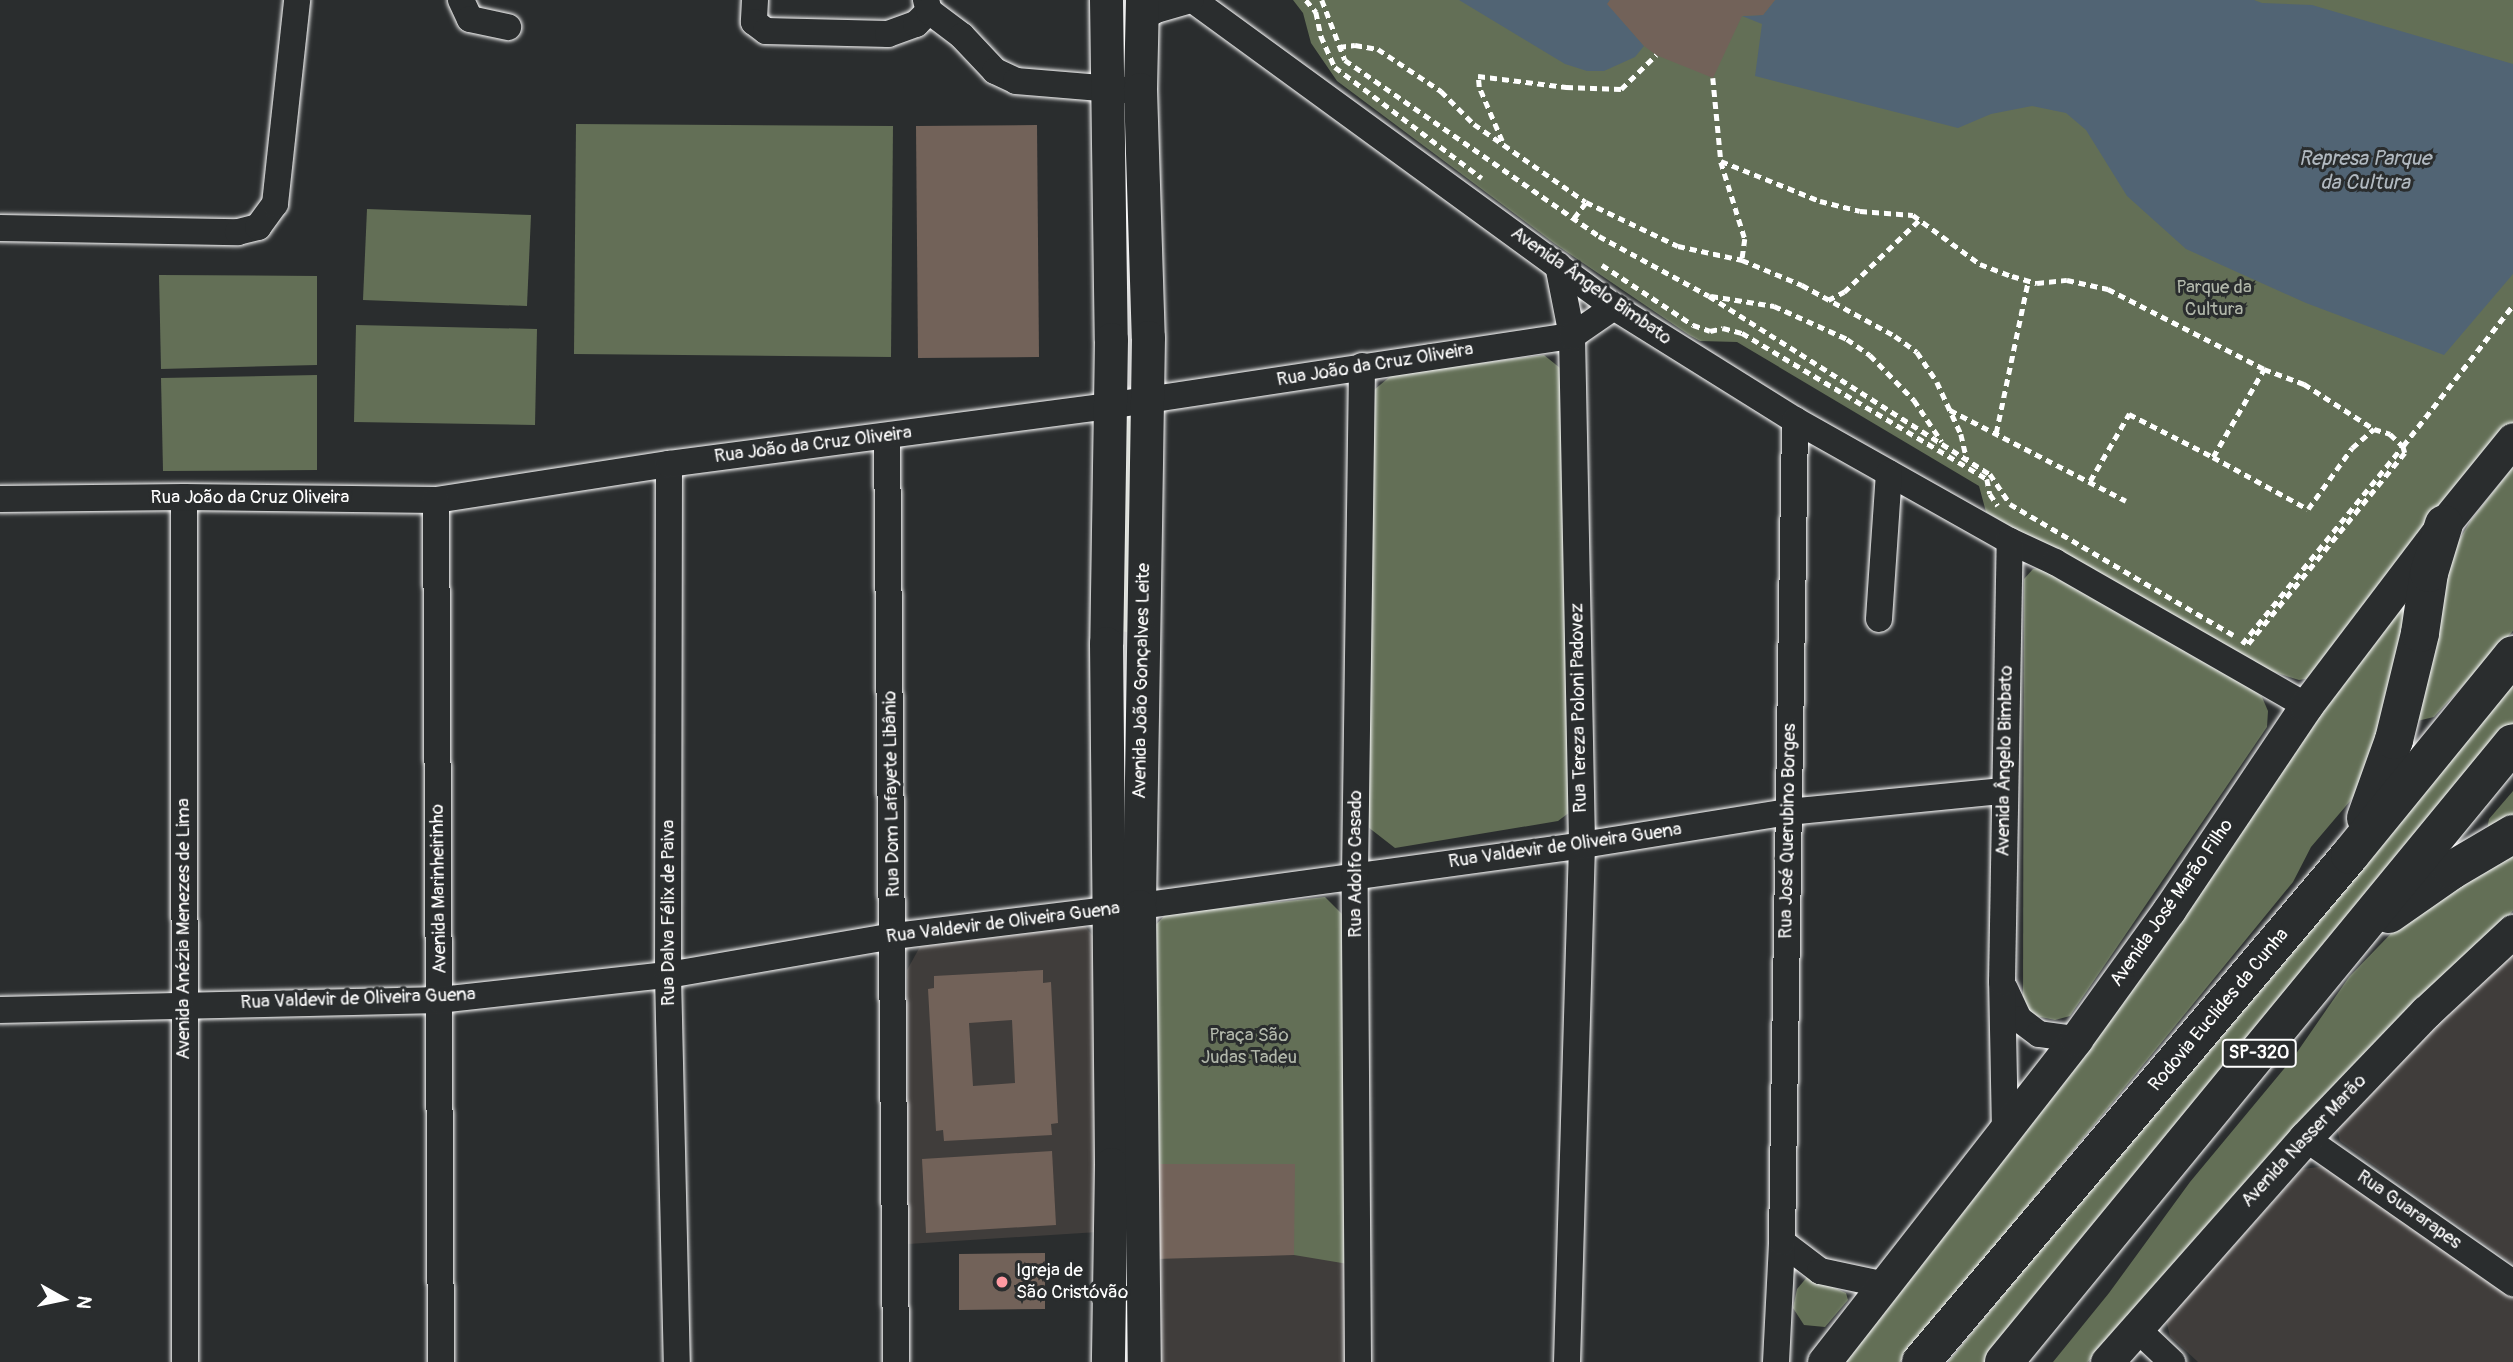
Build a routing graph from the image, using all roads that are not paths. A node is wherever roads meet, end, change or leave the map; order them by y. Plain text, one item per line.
1 (297, 0) edge
2 (461, 0) edge
3 (755, 0) edge
4 (1106, 0) edge
5 (1192, 0) edge
6 (928, 5) edge
7 (1142, 9) edge
8 (508, 27) dead end
9 (1140, 89) junction
10 (1107, 90) junction
11 (0, 228) edge
12 (1558, 265) junction
13 (1614, 307) junction
14 (1572, 336) junction
15 (1148, 337) junction
16 (1111, 339) junction
17 (1362, 366) junction
18 (1147, 400) junction
19 (1108, 406) junction
20 (1795, 420) junction
21 (887, 436) junction
22 (2513, 439) edge
23 (669, 464) junction
24 (1889, 473) junction
25 (184, 497) junction
26 (0, 499) edge
27 (436, 500) junction
28 (2444, 524) junction
29 (2010, 541) junction
30 (1879, 619) dead end
31 (1105, 643) junction
32 (1141, 644) junction
33 (2513, 654) edge
34 (2306, 706) junction
35 (2513, 743) edge
36 (2003, 791) junction
37 (1788, 812) junction
38 (2513, 834) edge
39 (1582, 845) junction
40 (2350, 855) junction
41 (1355, 875) junction
42 (1124, 908) junction
43 (2513, 931) edge
44 (894, 936) junction
45 (2350, 942) junction
46 (668, 975) junction
47 (2002, 982) junction
48 (440, 1000) junction
49 (184, 1005) junction
50 (0, 1010) edge
51 (2076, 1039) junction
52 (2005, 1133) junction
53 (2305, 1138) junction
54 (1126, 1164) junction
55 (1782, 1242) junction
56 (2513, 1283) edge
57 (1886, 1285) junction
58 (2136, 1328) junction
59 (185, 1362) edge
60 (441, 1362) edge
61 (677, 1362) edge
62 (896, 1362) edge
63 (1108, 1362) edge
64 (1144, 1362) edge
65 (1358, 1362) edge
66 (1567, 1362) edge
67 (1776, 1362) edge
68 (1824, 1362) edge
69 (1921, 1362) edge
70 (2004, 1362) edge
71 (2108, 1362) edge
72 (2172, 1362) edge

1 - 11 street
2 - 8 street
3 - 6 street
4 - 10 main road, Avenida João Gonçalves Leite
5 - 7 street, Avenida Ângelo Bimbato
5 - 12 street, Avenida Ângelo Bimbato
6 - 10 street
7 - 9 main road, Avenida João Gonçalves Leite
9 - 10 street
9 - 15 main road, Avenida João Gonçalves Leite
10 - 16 main road, Avenida João Gonçalves Leite
12 - 13 street, Avenida Ângelo Bimbato
12 - 14 street, Rua Tereza Poloni Padovez
13 - 14 street, Rua João da Cruz Oliveira
13 - 20 street, Avenida Ângelo Bimbato
14 - 17 street, Rua João da Cruz Oliveira
14 - 39 street, Rua Tereza Poloni Padovez
15 - 16 main road
15 - 18 main road, Avenida João Gonçalves Leite
16 - 19 main road, Avenida João Gonçalves Leite
17 - 18 street, Rua João da Cruz Oliveira
17 - 41 street, Rua Adolfo Casado
18 - 19 street, Rua João da Cruz Oliveira
18 - 32 main road, Avenida João Gonçalves Leite
19 - 21 street, Rua João da Cruz Oliveira
19 - 31 main road, Avenida João Gonçalves Leite
20 - 24 street, Avenida Ângelo Bimbato
20 - 37 street, Rua José Querubino Borges
21 - 23 street, Rua João da Cruz Oliveira
21 - 44 street, Rua Dom Lafayete Libânio
22 - 28 main road, Avenida José Marão Filho
23 - 27 street, Rua João da Cruz Oliveira
23 - 46 street, Rua Dalva Félix de Paiva
24 - 29 street, Avenida Ângelo Bimbato
24 - 30 street
25 - 26 street, Rua João da Cruz Oliveira
25 - 27 street, Rua João da Cruz Oliveira
25 - 49 street, Avenida Anézia Menezes de Lima
27 - 48 street, Avenida Marinheirinho
28 - 34 main road, Avenida José Marão Filho
28 - 40 highway
29 - 34 street, Avenida Ângelo Bimbato
29 - 36 street, Avenida Ângelo Bimbato
31 - 32 main road
31 - 42 main road, Avenida João Gonçalves Leite
32 - 42 main road, Avenida João Gonçalves Leite
33 - 40 highway, Rodovia Euclides da Cunha / SP-320
34 - 51 main road, Avenida José Marão Filho
35 - 45 highway, SP-320
36 - 37 street, Rua Valdevir de Oliveira Guena
36 - 47 street, Avenida Ângelo Bimbato
37 - 39 street, Rua Valdevir de Oliveira Guena
37 - 55 street, Rua José Querubino Borges
38 - 45 highway
39 - 41 street, Rua Valdevir de Oliveira Guena
39 - 66 street, Rua Tereza Poloni Padovez
40 - 69 highway, Rodovia Euclides da Cunha / SP-320
41 - 42 street, Rua Valdevir de Oliveira Guena
41 - 65 street, Rua Adolfo Casado
42 - 44 street, Rua Valdevir de Oliveira Guena
42 - 54 main road, Avenida João Gonçalves Leite
43 - 53 main road, Avenida Nasser Marão
44 - 46 street, Rua Valdevir de Oliveira Guena
44 - 62 street, Rua Dom Lafayete Libânio
45 - 70 highway, SP-320
46 - 48 street, Rua Valdevir de Oliveira Guena
46 - 61 street, Rua Dalva Félix de Paiva
47 - 51 street, Avenida Ângelo Bimbato
47 - 52 street, Avenida Ângelo Bimbato
48 - 49 street, Rua Valdevir de Oliveira Guena
48 - 60 street, Avenida Marinheirinho
49 - 50 street, Rua Valdevir de Oliveira Guena
49 - 59 street, Avenida Anézia Menezes de Lima
51 - 52 main road, Avenida José Marão Filho
52 - 57 main road, Avenida José Marão Filho
53 - 56 street, Rua Guararapes
53 - 58 main road, Avenida Nasser Marão
54 - 63 main road, Avenida João Gonçalves Leite
54 - 64 main road, Avenida João Gonçalves Leite
55 - 57 street
55 - 67 street, Rua José Querubino Borges
57 - 68 main road, Avenida José Marão Filho
58 - 71 main road, Avenida Nasser Marão
58 - 72 street

